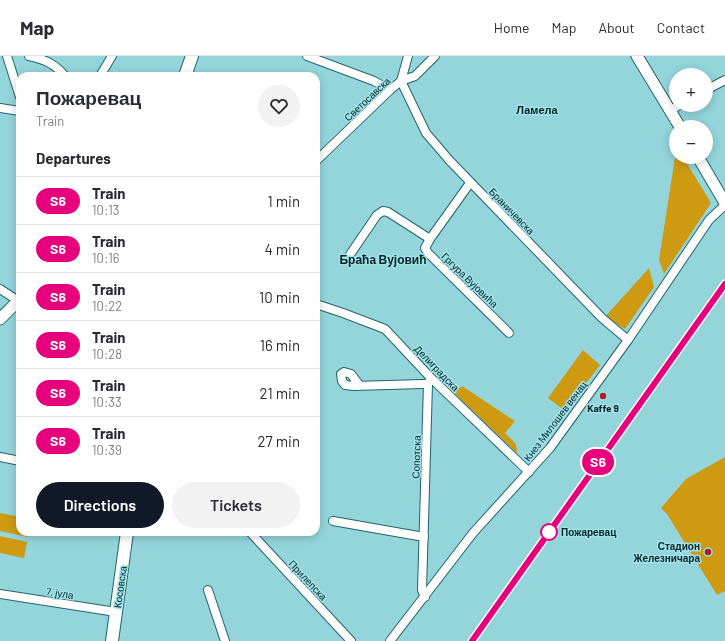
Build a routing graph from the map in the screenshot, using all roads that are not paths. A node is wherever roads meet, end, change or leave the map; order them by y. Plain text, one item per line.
1 (7, 56) edge
2 (29, 56) edge
3 (112, 56) edge
4 (192, 56) edge
5 (307, 56) edge
6 (408, 56) edge
7 (435, 56) edge
8 (637, 56) edge
9 (62, 72) edge
10 (102, 72) edge
11 (188, 72) edge
12 (725, 80) edge
13 (401, 81) junction
14 (16, 84) edge
15 (713, 86) edge
16 (390, 90) junction
17 (669, 99) edge
18 (0, 108) edge
19 (16, 110) edge
20 (320, 157) edge
21 (702, 164) edge
22 (470, 183) junction
23 (725, 204) edge
24 (430, 239) junction
25 (347, 259) dead end
26 (0, 289) edge
27 (16, 299) edge
28 (16, 304) edge
29 (320, 305) edge
30 (0, 320) edge
31 (509, 333) dead end
32 (628, 340) junction
33 (430, 381) junction
34 (360, 386) dead end
35 (0, 457) edge
36 (16, 460) edge
37 (529, 472) junction
38 (333, 521) dead end
39 (127, 536) edge
40 (254, 536) edge
41 (424, 537) junction
42 (208, 590) dead end
43 (0, 594) edge
44 (425, 597) junction
45 (116, 612) junction
46 (224, 640) edge
47 (112, 641) edge
48 (351, 641) edge
49 (390, 641) edge

1 - 14 street
2 - 9 street
3 - 10 street
4 - 11 main road
5 - 16 street
6 - 13 street
7 - 13 street, Светосавска
8 - 17 street
12 - 15 street
13 - 16 street, Светосавска
13 - 22 street, Браничевска
16 - 20 street, Светосавска
18 - 19 street
21 - 23 street
22 - 24 street
22 - 32 street, Браничевска
23 - 32 street, Кнез Милошев венац
24 - 25 street
24 - 31 street, Гргура Вујовића
26 - 27 street
28 - 30 street
29 - 33 street, Делиградска
32 - 37 street, Кнез Милошев венац
33 - 34 street
33 - 37 street, Делиградска
33 - 41 street, Сопотска
35 - 36 street
37 - 44 street, Кнез Милошев венац
38 - 41 street
39 - 45 main road, Косовска
40 - 48 street, Прилепска
41 - 44 street, Сопотска
42 - 46 street
43 - 45 street, 7. јула
44 - 49 street, Кнез Милошев венац
45 - 47 main road, Косовска

